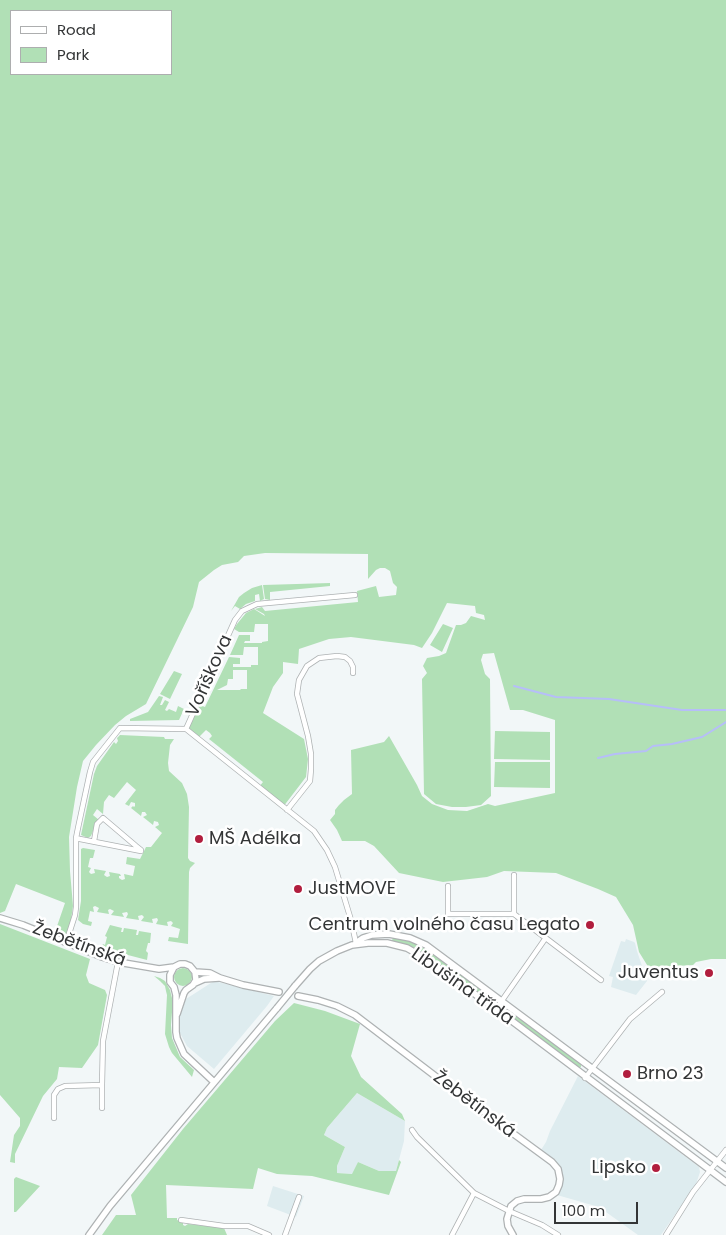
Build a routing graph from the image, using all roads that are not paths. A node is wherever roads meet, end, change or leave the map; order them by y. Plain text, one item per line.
1 (355, 595) dead end
2 (353, 673) dead end
3 (186, 729) junction
4 (287, 810) junction
5 (76, 838) junction
6 (94, 841) junction
7 (514, 875) dead end
8 (448, 886) dead end
9 (514, 914) junction
10 (0, 918) edge
11 (545, 939) junction
12 (66, 943) junction
13 (356, 943) junction
14 (118, 962) junction
15 (174, 967) junction
16 (159, 969) junction
17 (195, 972) junction
18 (169, 978) junction
19 (220, 978) junction
20 (601, 980) dead end
21 (195, 983) junction
22 (174, 987) junction
23 (186, 990) junction
24 (279, 992) dead end
25 (662, 992) dead end
26 (298, 996) dead end
27 (502, 1001) junction
28 (496, 1009) junction
29 (177, 1014) junction
30 (592, 1069) junction
31 (586, 1078) junction
32 (214, 1082) junction
33 (102, 1085) junction
34 (102, 1108) dead end
35 (54, 1118) dead end
36 (412, 1130) dead end
37 (726, 1150) edge
38 (717, 1162) junction
39 (726, 1168) edge
40 (710, 1171) junction
41 (726, 1182) edge
42 (474, 1193) junction
43 (299, 1197) dead end
44 (509, 1211) junction
45 (181, 1220) dead end
46 (89, 1235) edge
47 (269, 1235) edge
48 (285, 1235) edge
49 (452, 1235) edge
50 (513, 1235) edge
51 (558, 1235) edge
52 (666, 1235) edge

1 - 3 street, Voříškova
2 - 4 street
3 - 4 street, Voříškova
3 - 5 street
4 - 13 street, Voříškova
5 - 6 street
5 - 12 street
6 - 6 street
7 - 9 street
8 - 9 street
9 - 11 street
10 - 12 street, Žebětínská
11 - 20 street
11 - 27 street
12 - 14 street, Žebětínská
13 - 27 street, Libušina třída
13 - 28 street, Libušina třída
13 - 32 street, bridge
14 - 16 street, Žebětínská
14 - 33 street
15 - 16 street, Žebětínská
15 - 17 street
15 - 18 street
16 - 18 street
17 - 19 street
17 - 21 street
18 - 22 street
19 - 21 street
19 - 24 street
21 - 23 street
22 - 23 street
22 - 29 street
23 - 29 street
25 - 30 street
26 - 44 street, Žebětínská
27 - 28 street
27 - 30 street, Libušina třída
28 - 31 street, Libušina třída
29 - 32 street
30 - 31 street
30 - 38 street, Libušina třída
31 - 40 street, Libušina třída
32 - 46 street
33 - 34 street
33 - 35 street
36 - 42 street
37 - 38 street
38 - 39 street, Libušina třída
38 - 40 street
40 - 41 street, Libušina třída
40 - 52 street
42 - 44 street
42 - 49 street
43 - 48 street
44 - 50 street
44 - 51 street
45 - 47 street

